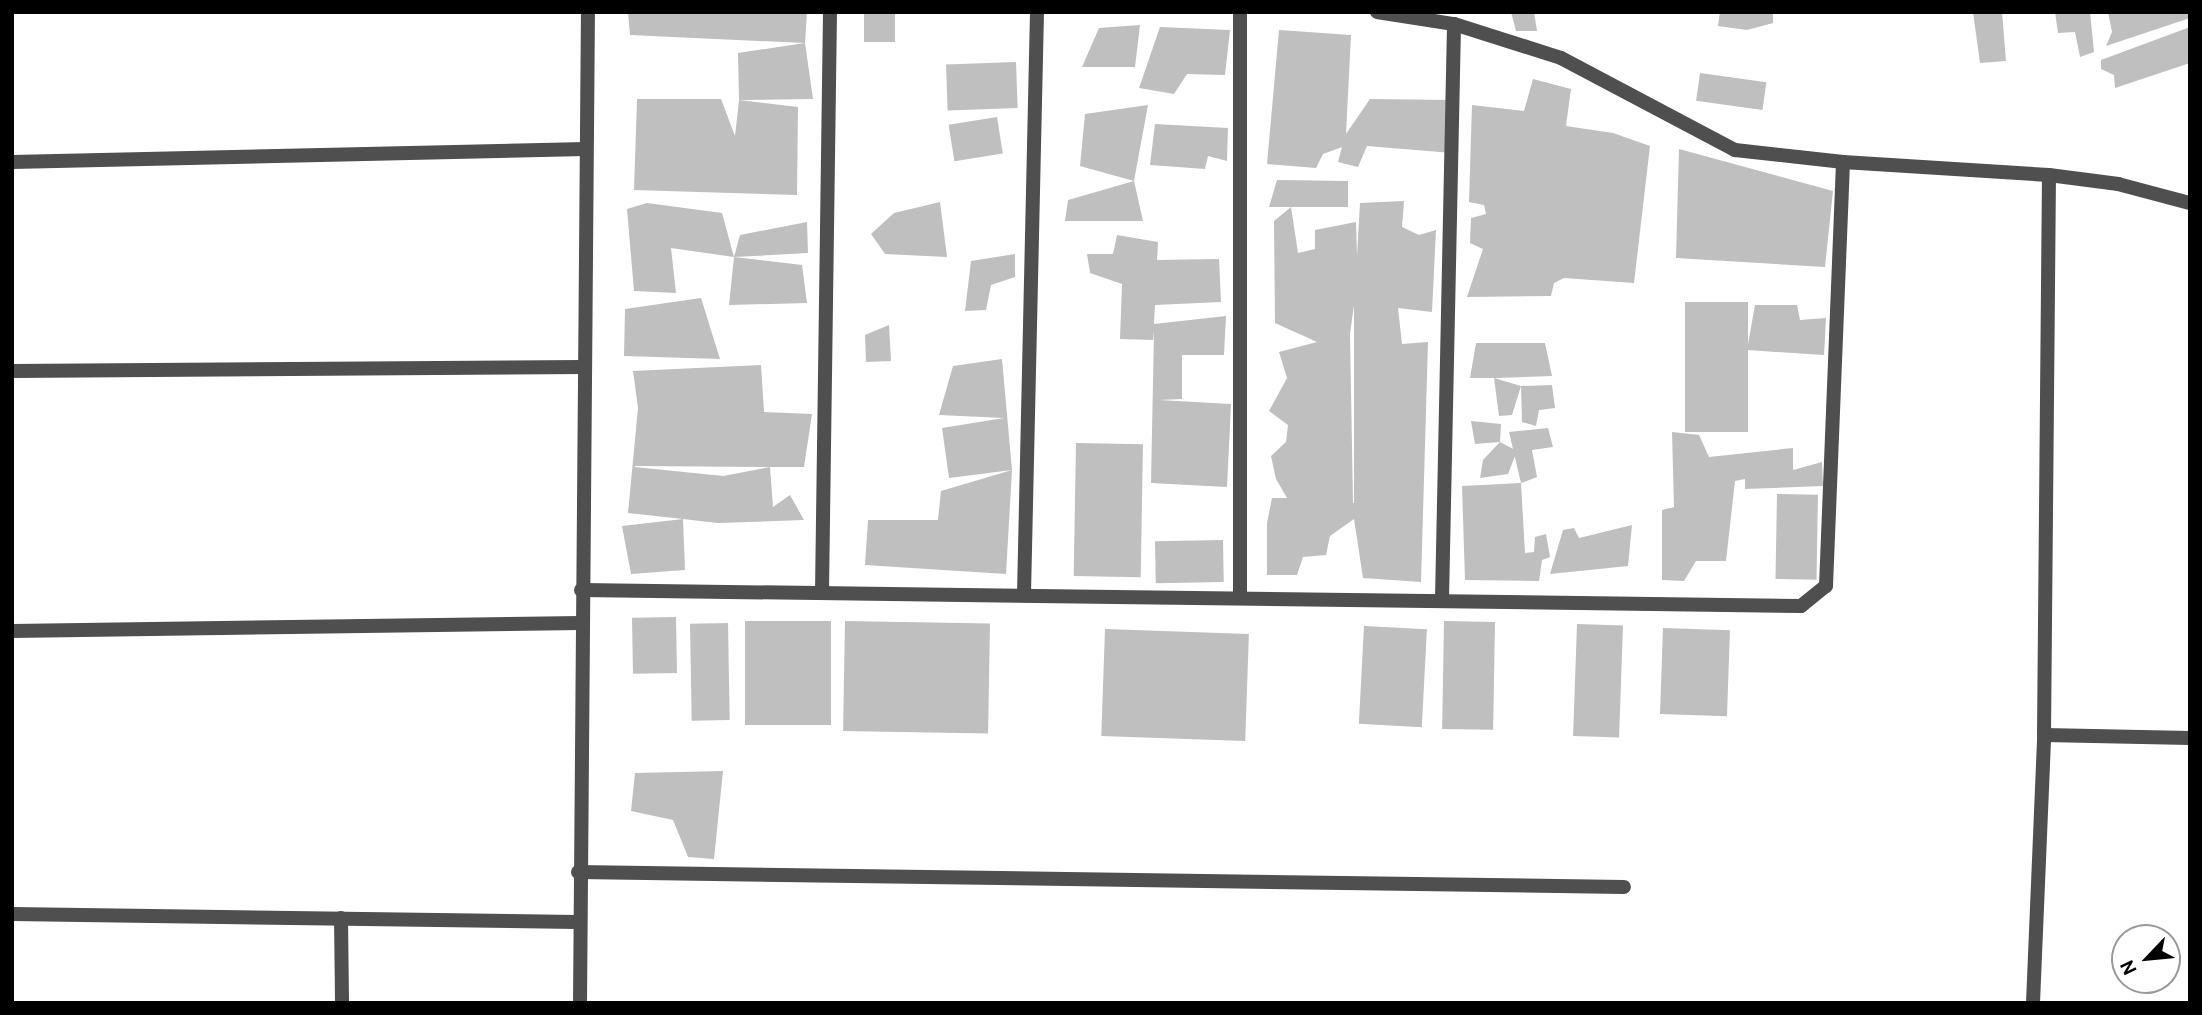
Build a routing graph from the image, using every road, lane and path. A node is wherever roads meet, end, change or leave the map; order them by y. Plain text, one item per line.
1 (588, 12) edge
2 (831, 12) edge
3 (1037, 12) edge
4 (1240, 12) edge
5 (1377, 12) edge
6 (1454, 24) junction
7 (586, 149) junction
8 (12, 162) edge
9 (1843, 163) junction
10 (2049, 175) junction
11 (2190, 203) edge
12 (584, 368) junction
13 (12, 371) edge
14 (581, 590) junction
15 (822, 592) junction
16 (1024, 594) junction
17 (1240, 596) junction
18 (1443, 599) junction
19 (581, 623) junction
20 (12, 631) edge
21 (2044, 736) junction
22 (2190, 738) edge
23 (578, 872) junction
24 (1624, 887) dead end
25 (12, 914) edge
26 (341, 918) junction
27 (577, 922) junction
28 (342, 1003) edge
29 (580, 1003) edge
30 (2033, 1003) edge

1 - 7 street
2 - 15 street
3 - 16 street
4 - 17 street
5 - 6 street
6 - 9 street
6 - 18 street
7 - 8 street
7 - 12 street
9 - 10 street
9 - 18 street
10 - 11 street
10 - 21 street
12 - 13 street
12 - 14 street
14 - 15 street
14 - 19 street
15 - 16 street
16 - 17 street
17 - 18 street
19 - 20 street
19 - 23 street
21 - 22 street
21 - 30 street
23 - 24 street
23 - 27 street
25 - 26 street
26 - 27 street
26 - 28 street
27 - 29 street

